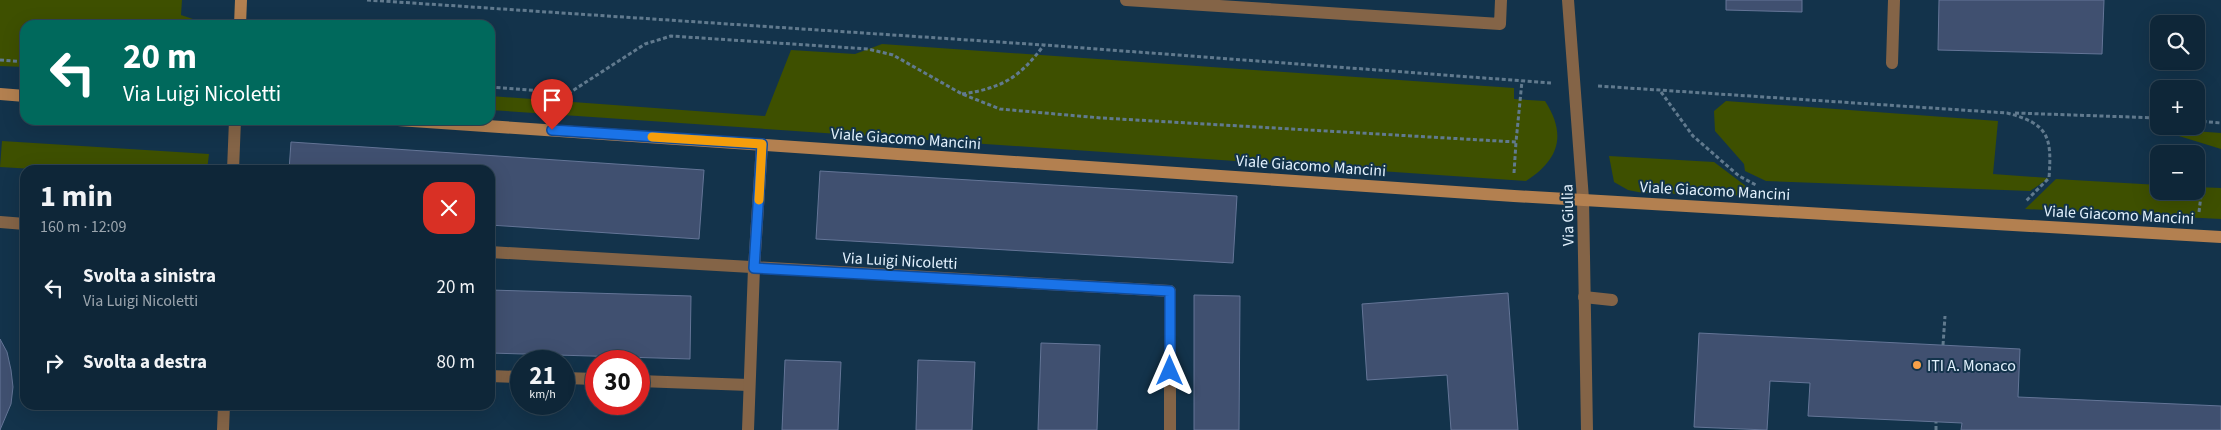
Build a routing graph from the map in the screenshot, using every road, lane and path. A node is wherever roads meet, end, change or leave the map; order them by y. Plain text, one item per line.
1 (241, 0) edge
2 (367, 0) edge
3 (1126, 0) edge
4 (1501, 0) edge
5 (1568, 0) edge
6 (1894, 0) edge
7 (240, 20) edge
8 (1044, 44) junction
9 (0, 60) edge
10 (20, 62) edge
11 (1892, 63) dead end
12 (1522, 81) junction
13 (1576, 85) junction
14 (495, 87) edge
15 (1661, 92) junction
16 (0, 94) edge
17 (962, 94) junction
18 (20, 96) edge
19 (2007, 113) junction
20 (2150, 118) edge
21 (2205, 122) edge
22 (2221, 123) edge
23 (235, 125) edge
24 (474, 125) edge
25 (1516, 141) junction
26 (762, 144) junction
27 (233, 165) edge
28 (1514, 180) dead end
29 (1764, 189) dead end
30 (1584, 199) junction
31 (2201, 200) edge
32 (2025, 202) dead end
33 (2199, 218) dead end
34 (0, 222) edge
35 (20, 224) edge
36 (2221, 237) edge
37 (495, 252) edge
38 (754, 268) junction
39 (1584, 297) junction
40 (1612, 300) dead end
41 (1945, 316) dead end
42 (1943, 345) dead end
43 (495, 376) edge
44 (510, 377) edge
45 (650, 381) edge
46 (749, 384) junction
47 (224, 410) edge
48 (1936, 422) dead end
49 (223, 430) edge
50 (748, 430) edge
51 (1170, 430) edge
52 (1587, 430) edge
53 (1936, 430) edge

1 - 7 street
2 - 8 path
3 - 4 street
5 - 13 street, Via Giulia
6 - 11 street
8 - 12 path
8 - 17 path
9 - 10 path
12 - 13 path
12 - 25 path
13 - 15 path
13 - 30 street, Via Giulia
14 - 17 path
15 - 19 path
15 - 29 path
16 - 18 street
17 - 25 path
19 - 20 path
19 - 32 path
21 - 22 path
23 - 27 street
24 - 26 street, Viale Giacomo Mancini
25 - 28 path
26 - 30 street, Viale Giacomo Mancini
26 - 38 street
30 - 36 street, Viale Giacomo Mancini
30 - 39 street, Via Giulia
31 - 33 path
34 - 35 street
37 - 38 street, Via Luigi Nicoletti
38 - 46 street
38 - 51 street, Via Luigi Nicoletti
39 - 40 street
39 - 52 street, Via Giulia
41 - 42 path
43 - 44 street
45 - 46 street
46 - 50 street
47 - 49 street
48 - 53 path

